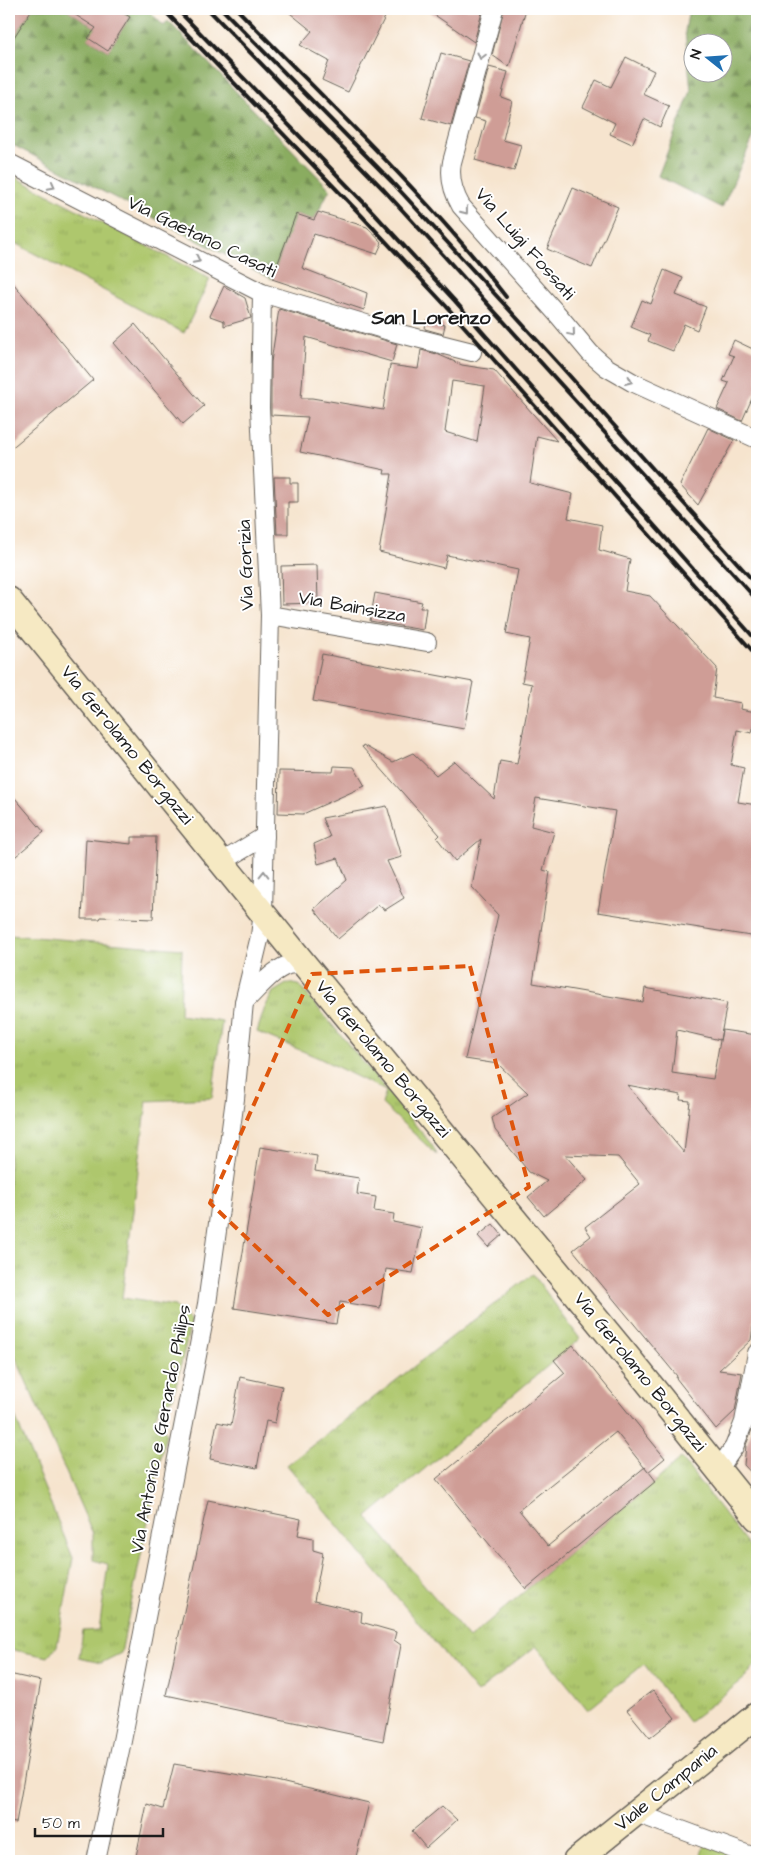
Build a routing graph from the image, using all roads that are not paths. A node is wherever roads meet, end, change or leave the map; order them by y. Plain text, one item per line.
1 (494, 9) edge
2 (9, 163) edge
3 (262, 293) junction
4 (472, 352) dead end
5 (757, 439) edge
6 (9, 600) edge
7 (270, 615) junction
8 (427, 642) dead end
9 (265, 836) junction
10 (222, 862) junction
11 (263, 912) junction
12 (304, 964) junction
13 (244, 1002) junction
14 (757, 1353) edge
15 (719, 1469) junction
16 (757, 1518) edge
17 (757, 1715) edge
18 (636, 1813) junction
19 (757, 1858) edge
20 (96, 1861) edge
21 (576, 1861) edge

1 -> 5 street, Via Luigi Fossati
2 -> 3 street, Via Gaetano Casati
3 - 4 street, Via Gaetano Casati
3 - 7 street, Via Gorizia
6 - 10 main road, Via Gerolamo Borgazzi
7 - 8 street, Via Bainsizza
7 - 9 street, Via Gorizia
9 - 10 street
11 -> 9 street, Via Gorizia
10 - 11 main road, Via Gerolamo Borgazzi
11 - 12 main road, Via Gerolamo Borgazzi
11 - 13 street, Via Antonio e Gerardo Philips
12 - 13 street
12 - 15 main road, Via Gerolamo Borgazzi
13 - 20 street, Via Antonio e Gerardo Philips
14 - 15 street
15 - 16 main road, Via Gerolamo Borgazzi
17 - 18 main road, Viale Campania
18 - 19 street
18 - 21 main road, Viale Campania

